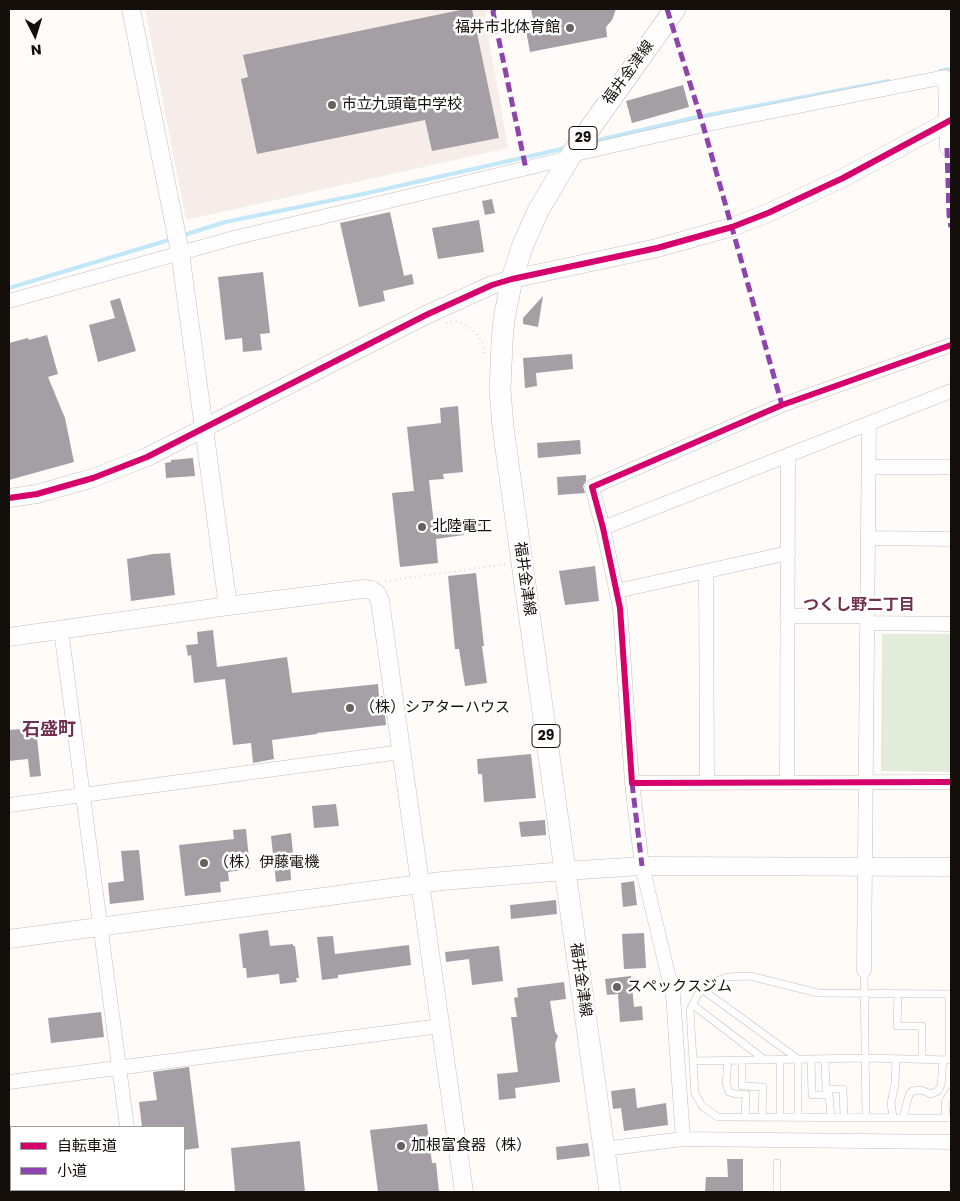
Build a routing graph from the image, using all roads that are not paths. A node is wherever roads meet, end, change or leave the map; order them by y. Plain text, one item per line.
1 (131, 9) edge
2 (675, 9) edge
3 (949, 121) edge
4 (948, 148) dead end
5 (570, 157) junction
6 (180, 252) junction
7 (512, 279) junction
8 (9, 301) edge
9 (951, 345) edge
10 (951, 391) edge
11 (869, 423) junction
12 (204, 426) junction
13 (788, 455) junction
14 (869, 467) junction
15 (951, 467) edge
16 (9, 498) edge
17 (603, 528) junction
18 (868, 538) junction
19 (951, 539) edge
20 (788, 553) junction
21 (706, 571) junction
22 (616, 592) junction
23 (228, 606) junction
24 (787, 616) junction
25 (867, 619) junction
26 (951, 624) edge
27 (61, 630) junction
28 (9, 637) edge
29 (402, 752) junction
30 (632, 782) junction
31 (707, 782) junction
32 (786, 782) junction
33 (866, 782) junction
34 (951, 782) edge
35 (83, 795) junction
36 (9, 805) edge
37 (642, 866) junction
38 (865, 867) junction
39 (951, 868) edge
40 (565, 871) junction
41 (420, 884) junction
42 (100, 926) junction
43 (9, 939) edge
44 (864, 970) joint
45 (703, 990) junction
46 (864, 993) junction
47 (898, 994) junction
48 (950, 994) edge
49 (693, 1004) junction
50 (440, 1026) junction
51 (865, 1058) junction
52 (798, 1059) junction
53 (811, 1059) junction
54 (824, 1059) junction
55 (896, 1059) junction
56 (922, 1059) junction
57 (742, 1060) junction
58 (765, 1060) junction
59 (780, 1060) junction
60 (948, 1060) edge
61 (693, 1061) junction
62 (728, 1061) junction
63 (119, 1066) junction
64 (9, 1082) edge
65 (951, 1092) edge
66 (745, 1117) junction
67 (762, 1117) junction
68 (780, 1117) junction
69 (798, 1117) junction
70 (831, 1117) junction
71 (844, 1117) junction
72 (866, 1118) junction
73 (893, 1118) junction
74 (903, 1118) junction
75 (949, 1118) edge
76 (127, 1126) edge
77 (683, 1139) junction
78 (951, 1142) edge
79 (604, 1149) junction
80 (777, 1163) dead end
81 (464, 1192) edge
82 (610, 1192) edge
83 (777, 1192) edge

1 - 6 street
2 - 5 main road, 福井金津線 / 29
3 - 4 street
3 - 5 street
3 - 7 street
5 - 6 street
5 - 7 main road, 福井金津線 / 29
6 - 8 street
6 - 12 street
7 - 12 street
7 - 40 main road, 福井金津線 / 29
9 - 17 street
10 - 11 street
11 - 13 street
11 - 14 street
12 - 16 street
12 - 23 street
13 - 17 street
13 - 20 street
14 - 15 street
14 - 18 street
17 - 22 street
18 - 19 street
18 - 25 street
20 - 21 street
20 - 24 street
21 - 22 street
21 - 31 street
22 - 30 street
23 - 27 street
23 - 29 street
24 - 25 street
24 - 32 street
25 - 26 street
25 - 33 street
27 - 28 street
27 - 35 street
29 - 35 street
29 - 41 street
30 - 31 street
30 - 37 street
31 - 32 street
32 - 33 street
33 - 34 street
33 - 38 street
35 - 36 street
35 - 42 street
37 - 38 street
37 - 40 street
37 - 77 street
38 - 39 street
38 - 44 street
40 - 41 street
40 - 79 main road, 福井金津線 / 29
41 - 42 street
41 - 50 street
42 - 43 street
42 - 63 street
44 - 46 lane
45 - 46 lane
45 - 49 lane
45 - 52 lane
46 - 47 lane
46 - 51 lane
47 - 48 lane
47 - 56 lane
48 - 60 lane
49 - 58 lane
49 - 61 lane
50 - 63 street
50 - 81 street
51 - 54 lane
51 - 55 lane
51 - 72 lane
52 - 53 lane
52 - 59 lane
52 - 69 lane
53 - 54 lane
53 - 70 lane
54 - 71 lane
55 - 56 lane
55 - 73 lane
56 - 60 lane
57 - 58 lane
57 - 62 lane
57 - 67 lane
58 - 59 lane
59 - 68 lane
60 - 74 lane
61 - 62 lane
61 - 66 lane
62 - 66 lane
63 - 64 street
63 - 76 street
65 - 75 lane
66 - 67 lane
67 - 68 lane
68 - 69 lane
69 - 70 lane
70 - 71 lane
71 - 72 lane
72 - 73 lane
73 - 74 lane
74 - 75 lane
77 - 78 street
77 - 79 street
79 - 82 main road, 福井金津線 / 29
80 - 83 lane

